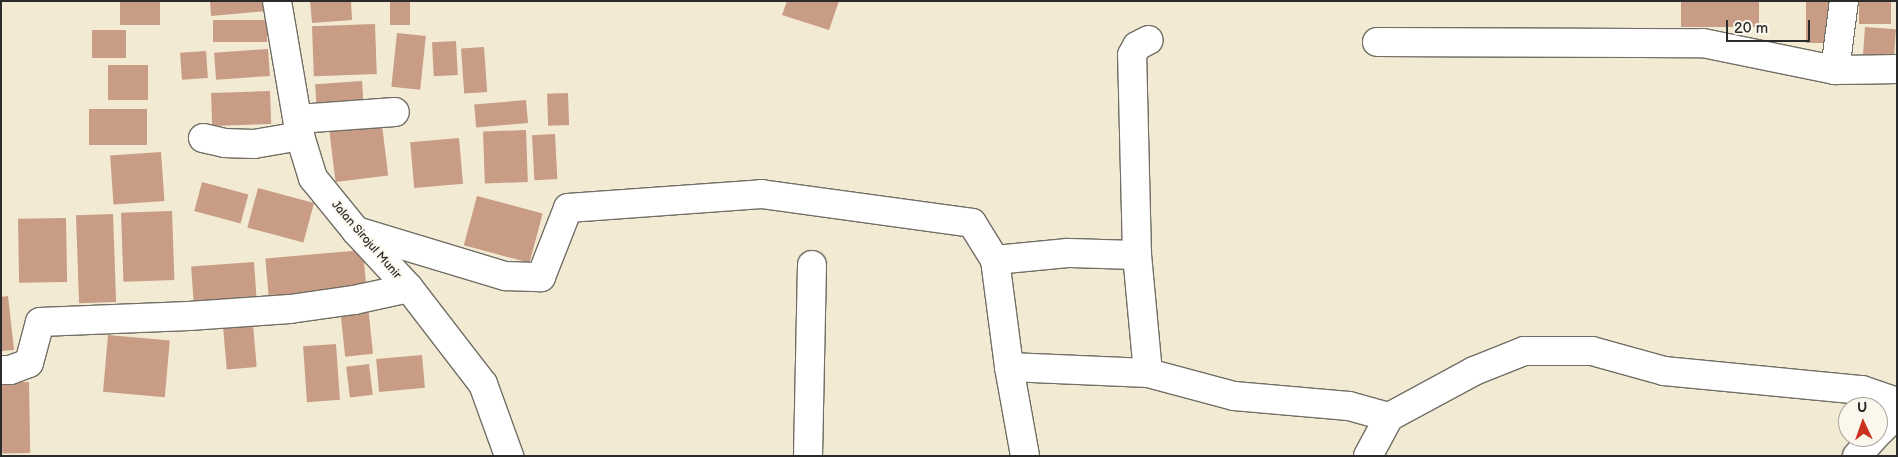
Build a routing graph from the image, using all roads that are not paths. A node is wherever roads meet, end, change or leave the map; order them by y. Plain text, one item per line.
1 (277, 1) edge
2 (1844, 1) edge
3 (1149, 40) dead end
4 (1377, 42) dead end
5 (1897, 69) edge
6 (1835, 70) junction
7 (395, 112) dead end
8 (299, 127) junction
9 (203, 138) dead end
10 (356, 231) junction
11 (1137, 255) junction
12 (996, 260) junction
13 (812, 265) dead end
14 (410, 288) junction
15 (1009, 367) junction
16 (1, 370) edge
17 (1148, 373) junction
18 (1897, 402) edge
19 (1897, 414) edge
20 (1389, 417) junction
21 (1888, 423) edge
22 (509, 456) edge
23 (808, 456) edge
24 (1025, 456) edge
25 (1368, 456) edge

1 - 8 street, Jalan Sirojul Munir
2 - 6 street
3 - 11 street
4 - 6 street
5 - 6 street
7 - 8 street
8 - 9 street
8 - 10 street, Jalan Sirojul Munir
10 - 12 street
10 - 14 street, Jalan Sirojul Munir
11 - 12 street
11 - 17 street
12 - 15 street
13 - 23 street
14 - 16 street
14 - 22 street, Jalan Sirojul Munir
15 - 17 street
15 - 24 street
17 - 20 street
18 - 20 street
19 - 21 street
20 - 25 street

